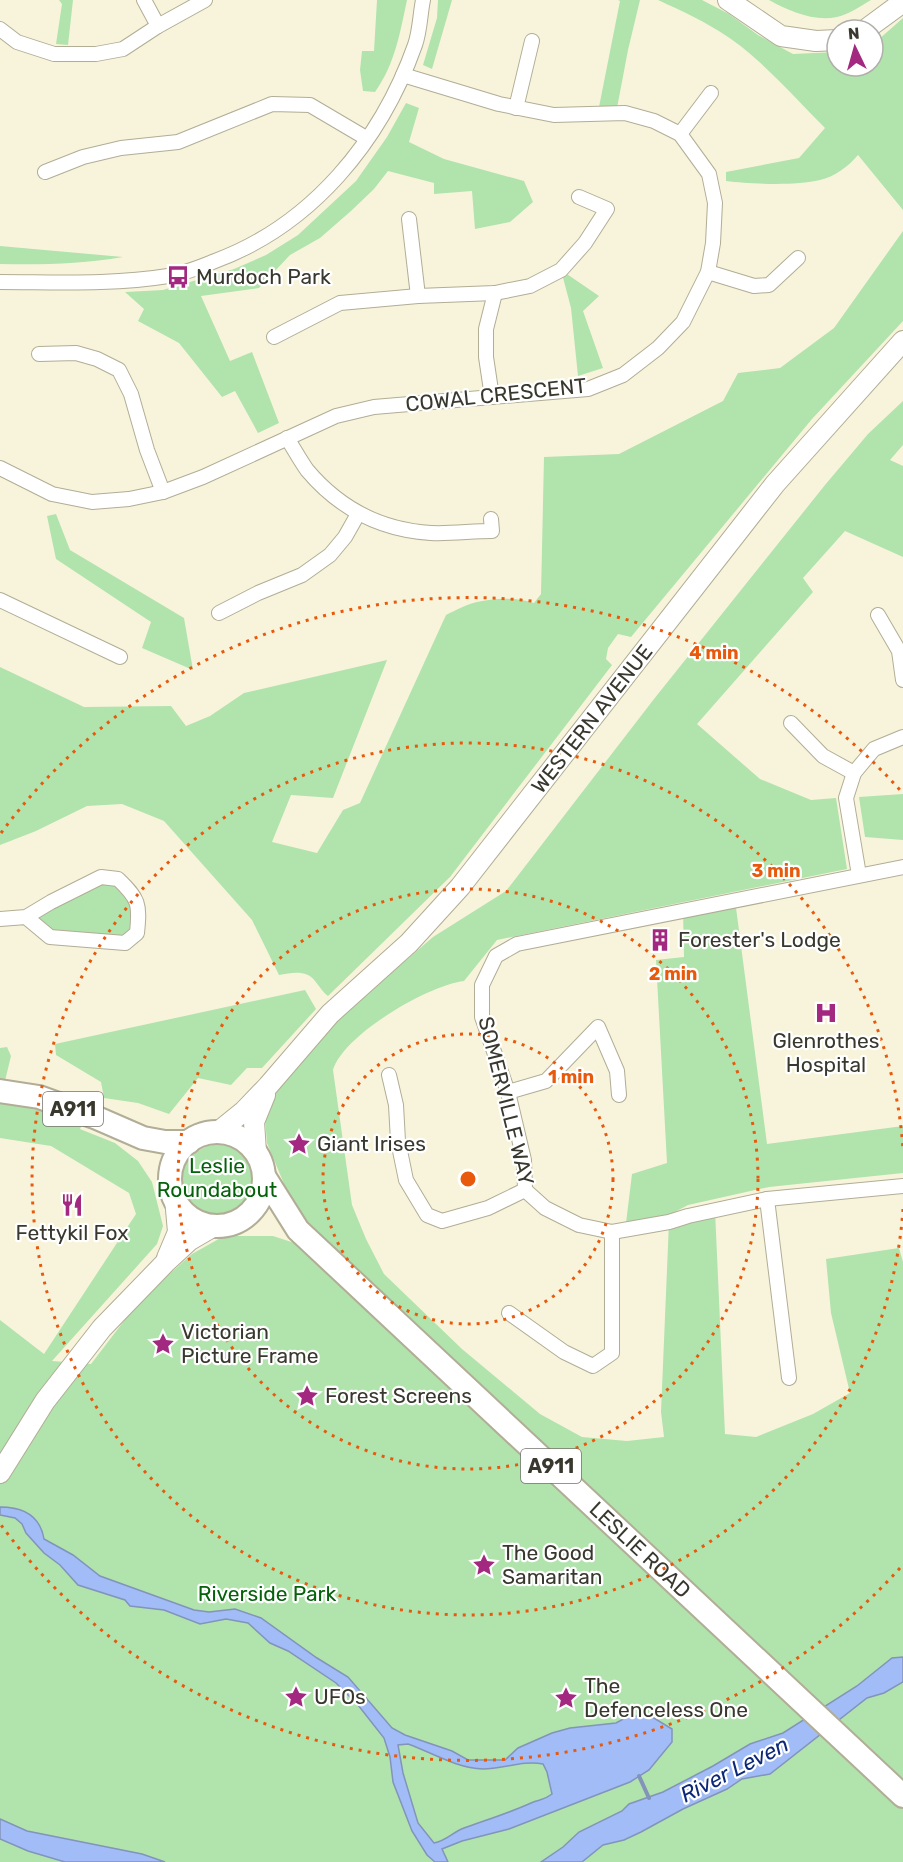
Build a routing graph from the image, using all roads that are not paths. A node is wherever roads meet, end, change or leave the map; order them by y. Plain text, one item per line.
1 (144, 0) edge
2 (205, 0) edge
3 (423, 0) edge
4 (728, 0) edge
5 (903, 2) edge
6 (881, 18) edge
7 (158, 26) junction
8 (0, 29) edge
9 (532, 41) dead end
10 (825, 41) edge
11 (403, 75) junction
12 (711, 93) dead end
13 (516, 108) junction
14 (680, 134) junction
15 (366, 138) junction
16 (45, 172) dead end
17 (579, 197) dead end
18 (409, 219) dead end
19 (798, 258) dead end
20 (708, 273) junction
21 (0, 282) edge
22 (495, 292) junction
23 (418, 296) junction
24 (274, 337) dead end
25 (903, 341) edge
26 (39, 354) dead end
27 (492, 397) junction
28 (287, 438) junction
29 (0, 468) edge
30 (163, 492) junction
31 (358, 514) junction
32 (491, 531) dead end
33 (0, 600) edge
34 (219, 613) dead end
35 (878, 615) dead end
36 (120, 657) dead end
37 (903, 680) edge
38 (791, 723) dead end
39 (903, 737) edge
40 (854, 773) junction
41 (903, 867) edge
42 (859, 875) junction
43 (26, 916) junction
44 (0, 919) edge
45 (389, 1075) dead end
46 (268, 1086) junction
47 (0, 1091) edge
48 (508, 1092) junction
49 (619, 1095) dead end
50 (218, 1132) junction
51 (143, 1138) junction
52 (189, 1142) junction
53 (256, 1152) junction
54 (264, 1176) junction
55 (903, 1186) edge
56 (173, 1188) junction
57 (525, 1190) junction
58 (767, 1199) junction
59 (246, 1216) junction
60 (214, 1226) junction
61 (298, 1230) junction
62 (612, 1232) junction
63 (165, 1263) junction
64 (509, 1313) dead end
65 (789, 1378) dead end
66 (0, 1473) edge
67 (903, 1796) edge

1 - 7 street
2 - 7 street
3 - 11 street
4 - 10 main road
5 - 6 main road
7 - 8 street
9 - 13 street
11 - 13 street, COWAL CRESCENT
11 - 15 street
12 - 14 street
13 - 14 street, COWAL CRESCENT
14 - 20 street, COWAL CRESCENT
15 - 16 street
15 - 21 street
17 - 22 street
18 - 23 street
19 - 20 street
20 - 27 street, COWAL CRESCENT
22 - 23 street
22 - 27 street
23 - 24 street
25 - 46 main road, WESTERN AVENUE
26 - 30 street
27 - 28 street, COWAL CRESCENT
28 - 30 street, COWAL CRESCENT
28 - 31 street
29 - 30 street, COWAL CRESCENT
31 - 32 street
31 - 34 street
33 - 36 street
35 - 37 street
38 - 40 street
39 - 40 street
40 - 42 street
41 - 42 street
42 - 48 street, SOMERVILLE WAY
43 - 43 street
43 - 44 street
45 - 57 street
46 - 50 main road, WESTERN AVENUE
46 - 53 main road
47 - 51 main road, A911
48 - 49 street
48 - 57 street, SOMERVILLE WAY
50 - 52 main road, A911
50 - 53 main road
51 - 52 main road, A911
51 - 56 main road
52 - 56 main road
53 - 54 main road, A911
54 - 59 main road
54 - 61 main road, A911
55 - 58 street, SOMERVILLE WAY
56 - 60 main road
56 - 63 main road
57 - 62 street, SOMERVILLE WAY
58 - 62 street, SOMERVILLE WAY
58 - 65 street
59 - 60 main road, A911
59 - 61 main road, A911
60 - 63 main road
61 - 67 main road, LESLIE ROAD / A911
62 - 64 street
63 - 66 main road

